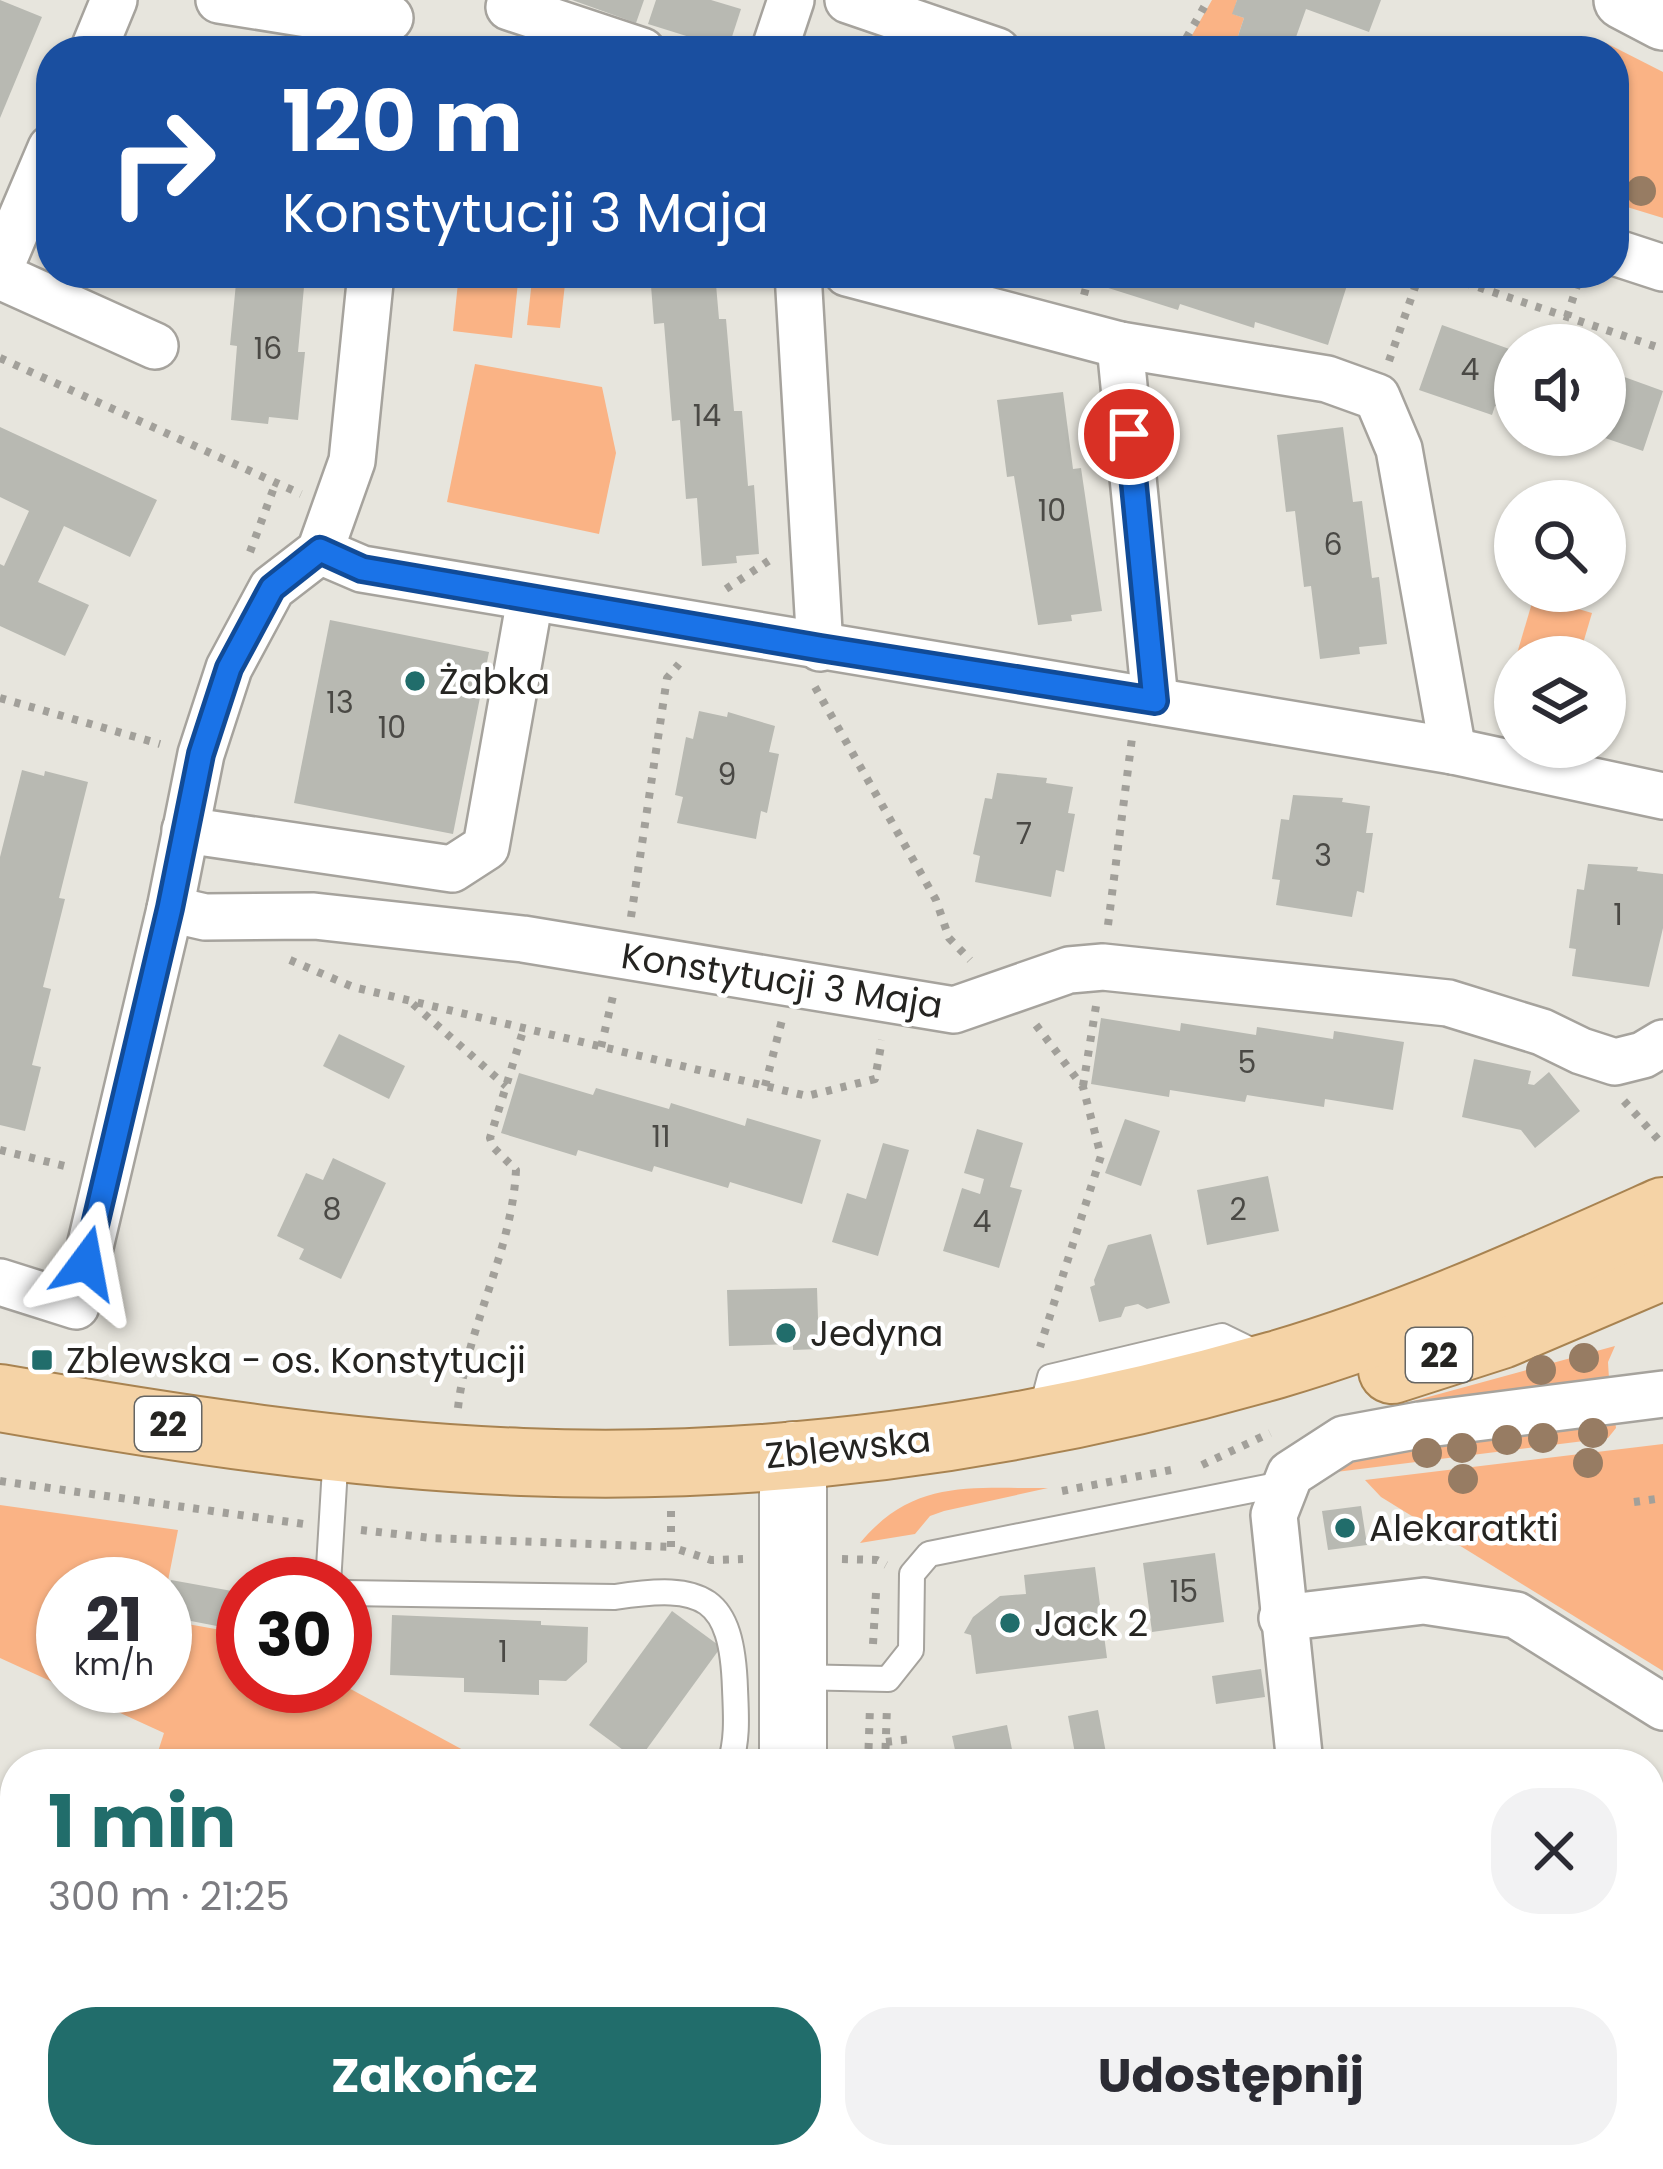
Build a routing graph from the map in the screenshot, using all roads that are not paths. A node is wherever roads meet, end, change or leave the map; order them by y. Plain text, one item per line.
1 (114, 0) edge
2 (219, 0) edge
3 (790, 0) edge
4 (848, 0) edge
5 (1623, 0) edge
6 (509, 7) dead end
7 (1663, 21) edge
8 (390, 23) edge
9 (99, 36) edge
10 (597, 36) edge
11 (779, 36) edge
12 (953, 36) edge
13 (36, 184) edge
14 (1629, 266) edge
15 (1663, 268) edge
16 (0, 272) edge
17 (369, 288) edge
18 (799, 288) edge
19 (904, 288) edge
20 (1120, 345) junction
21 (155, 346) dead end
22 (320, 550) junction
23 (530, 598) junction
24 (820, 648) junction
25 (1146, 699) junction
26 (1453, 751) junction
27 (1663, 796) edge
28 (185, 830) junction
29 (170, 908) junction
30 (1663, 1043) edge
31 (1663, 1211) edge
32 (1663, 1266) edge
33 (0, 1282) edge
34 (1663, 1394) edge
35 (0, 1398) edge
36 (0, 1434) edge
37 (794, 1473) junction
38 (1288, 1479) junction
39 (334, 1487) junction
40 (330, 1557) edge
41 (372, 1593) edge
42 (1282, 1618) junction
43 (794, 1677) junction
44 (1663, 1707) edge
45 (735, 1749) edge
46 (794, 1749) edge
47 (1298, 1749) edge

1 - 9 street
2 - 8 street
3 - 11 street
4 - 12 street
5 - 7 street
6 - 10 street
13 - 16 street
14 - 15 street
16 - 21 street
17 - 22 street
18 - 24 street
19 - 20 street
20 - 25 street
20 - 26 street
22 - 23 street
22 - 28 street
23 - 24 street
23 - 28 street
24 - 25 street
25 - 26 street
26 - 27 street
28 - 29 street
29 - 30 street, Konstytucji 3 Maja
29 - 33 street
31 - 37 main road, Zblewska / 22
32 - 37 main road, Zblewska / 22
34 - 38 street
35 - 39 main road, Zblewska / 22
36 - 39 main road, Zblewska / 22
37 - 39 main road, Zblewska / 22
37 - 39 main road, Zblewska / 22
37 - 43 main road
38 - 42 street
38 - 43 lane
39 - 40 lane
41 - 45 lane
42 - 44 street
42 - 47 street
43 - 46 main road

